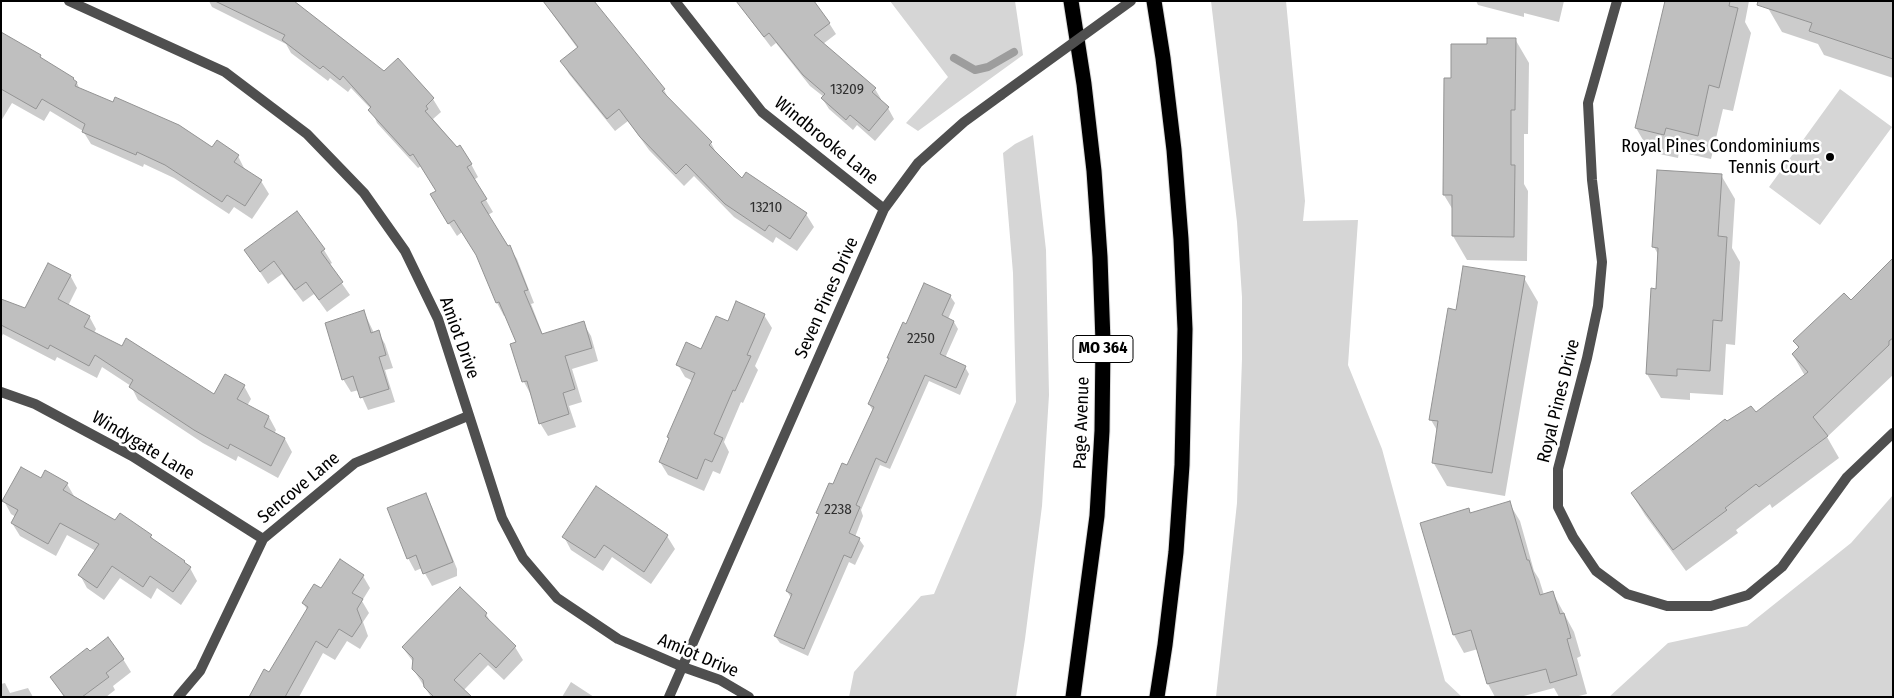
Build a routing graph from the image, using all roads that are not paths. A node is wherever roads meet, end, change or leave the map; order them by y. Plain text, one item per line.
1 (69, 1) edge
2 (675, 1) edge
3 (1071, 1) edge
4 (1131, 1) edge
5 (1154, 1) edge
6 (1617, 1) edge
7 (884, 209) junction
8 (1, 392) edge
9 (468, 416) junction
10 (1893, 433) edge
11 (262, 539) junction
12 (683, 667) junction
13 (178, 697) edge
14 (669, 697) edge
15 (749, 697) edge
16 (1073, 697) edge
17 (1156, 697) edge

1 - 9 street, Amiot Drive
2 - 7 street, Windbrooke Lane
3 - 16 highway, Page Avenue / MO 364
4 - 7 street, Seven Pines Drive, bridge
5 - 17 highway
6 - 10 street, Royal Pines Drive
7 - 12 street, Seven Pines Drive
8 - 11 street, Windygate Lane
9 - 11 street, Sencove Lane
9 - 12 street, Amiot Drive
11 - 13 street, Sencove Lane
12 - 14 street, Seven Pines Drive
12 - 15 street, Amiot Drive

